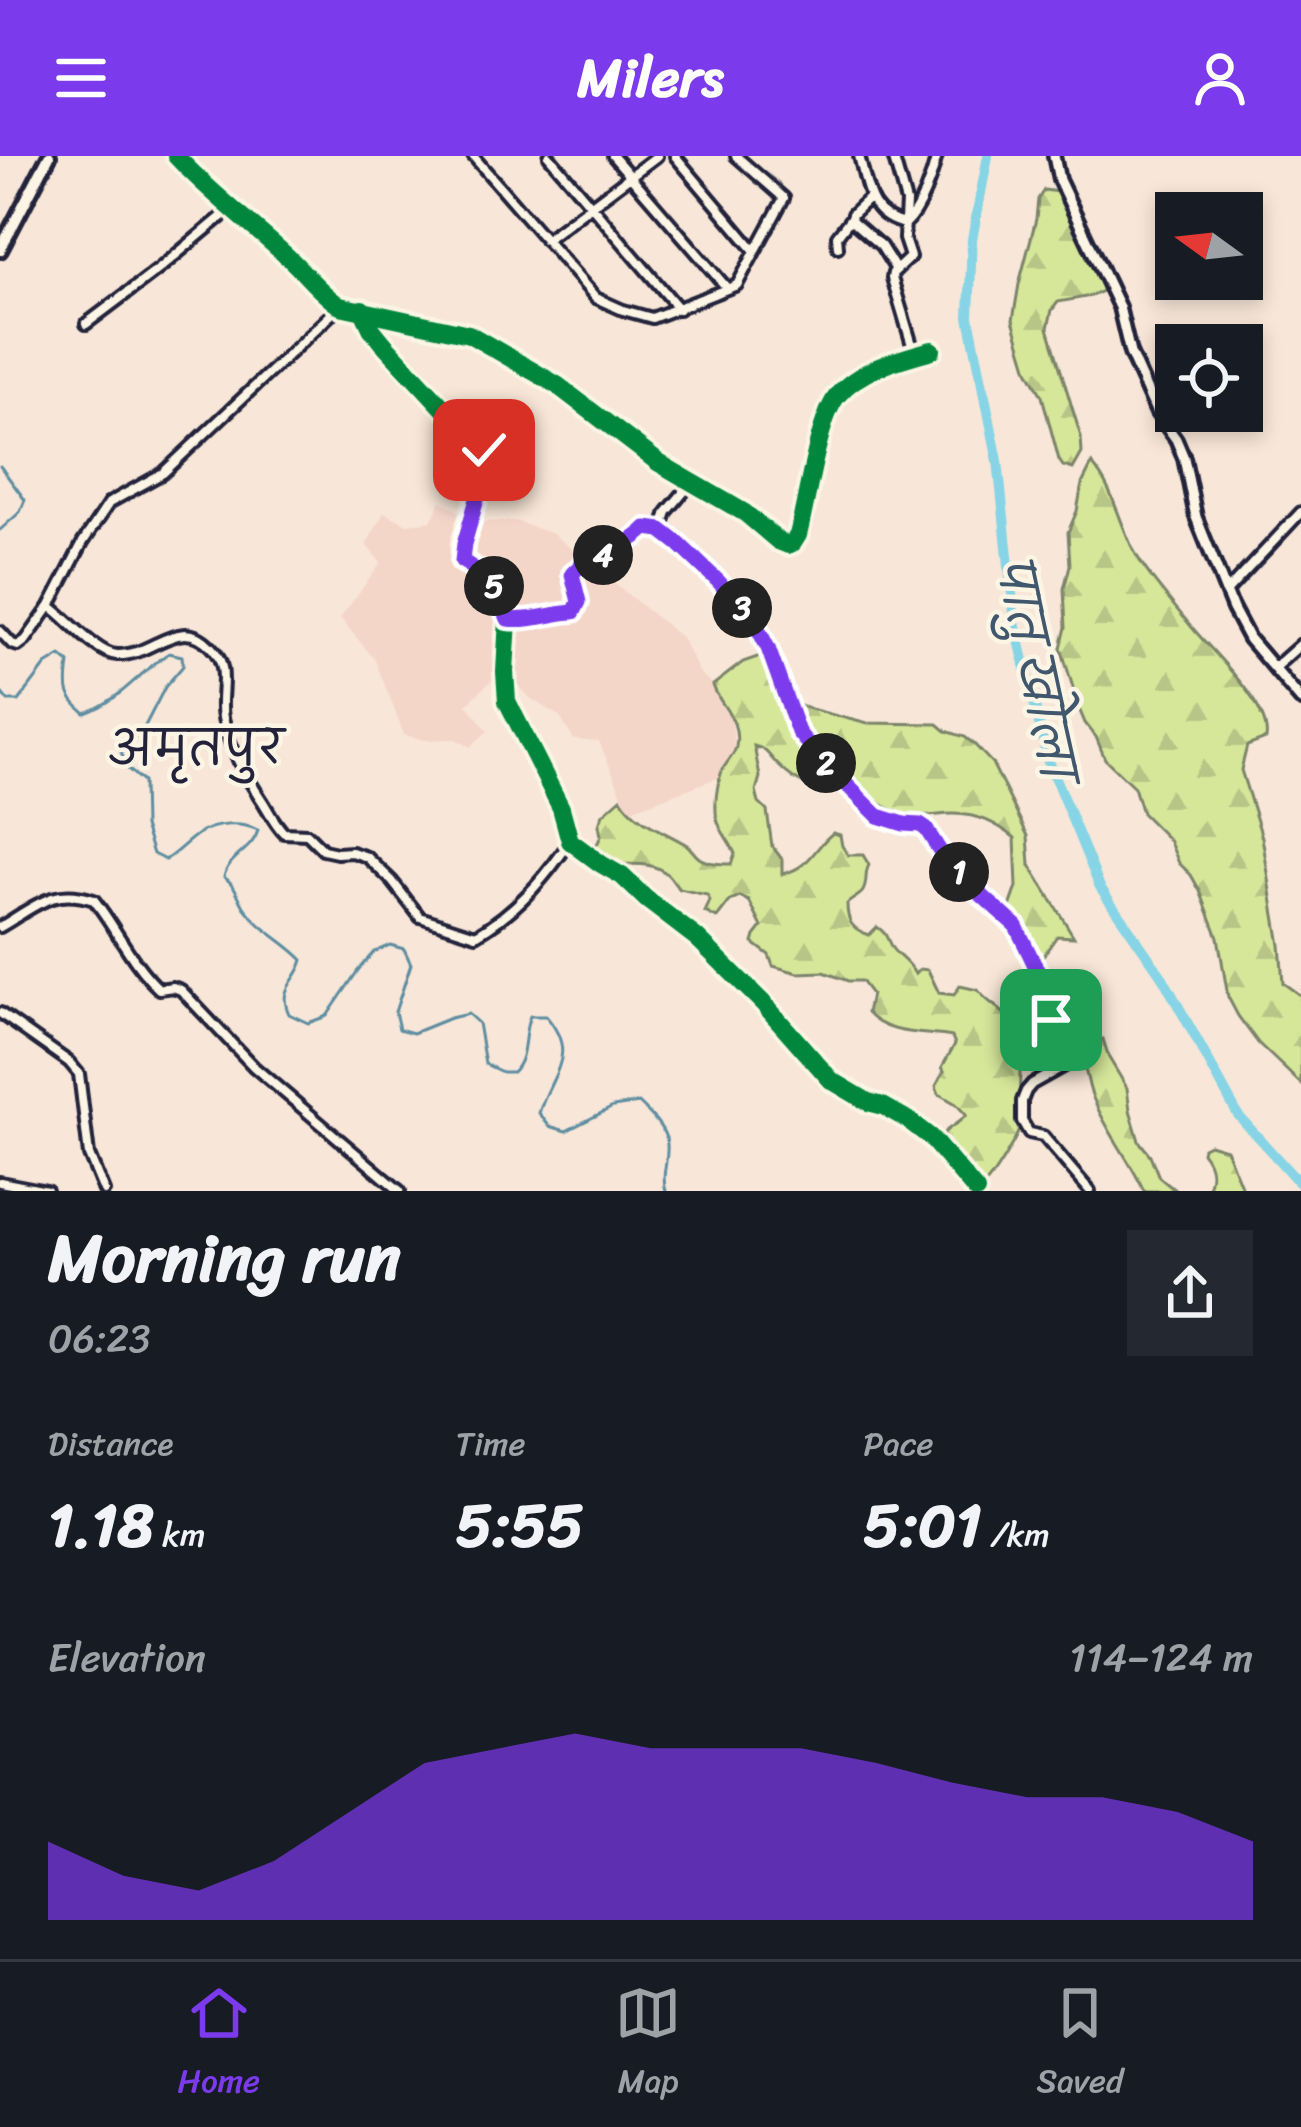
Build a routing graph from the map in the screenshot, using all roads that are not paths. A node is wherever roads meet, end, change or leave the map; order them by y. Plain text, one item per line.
1 (49, 156) edge
2 (176, 156) edge
3 (473, 156) edge
4 (549, 156) edge
5 (614, 156) edge
6 (657, 156) edge
7 (675, 156) edge
8 (736, 156) edge
9 (859, 156) edge
10 (893, 156) edge
11 (938, 156) edge
12 (1054, 156) edge
13 (630, 176) junction
14 (871, 196) junction
15 (590, 205) junction
16 (232, 208) junction
17 (850, 218) junction
18 (905, 224) junction
19 (544, 240) junction
20 (838, 247) dead end
21 (0, 250) edge
22 (756, 251) junction
23 (896, 270) junction
24 (727, 288) junction
25 (340, 306) junction
26 (362, 309) junction
27 (679, 309) junction
28 (86, 324) dead end
29 (932, 350) dead end
30 (915, 355) junction
31 (692, 482) junction
32 (1301, 512) edge
33 (661, 530) junction
34 (1226, 592) junction
35 (50, 605) junction
36 (508, 619) junction
37 (0, 631) edge
38 (1301, 644) edge
39 (1274, 668) junction
40 (1301, 700) edge
41 (570, 841) junction
42 (0, 928) edge
43 (2, 1015) edge
44 (0, 1182) edge
45 (47, 1191) edge
46 (104, 1191) edge
47 (400, 1191) edge
48 (976, 1191) edge
49 (1090, 1191) edge

1 - 21 main road
2 - 16 street
3 - 19 street
4 - 15 street
5 - 13 street
6 - 13 street
7 - 22 street
8 - 22 street
9 - 14 street
10 - 18 street
11 - 18 street
12 - 34 street
13 - 15 street
13 - 24 street
14 - 17 street
14 - 18 street
15 - 19 street
15 - 27 street
16 - 25 street
16 - 28 street
17 - 20 street
17 - 23 street
18 - 23 street
19 - 27 street
22 - 24 street
23 - 30 street
24 - 27 street
25 - 26 street
25 - 35 street
26 - 31 street
26 - 36 street
29 - 30 street
30 - 31 street
31 - 33 street
32 - 34 street
33 - 36 street
33 - 49 street
34 - 39 street
35 - 37 street
35 - 41 street
36 - 41 street
38 - 39 street
39 - 40 street
41 - 48 street
42 - 47 street
43 - 46 street
44 - 45 street

